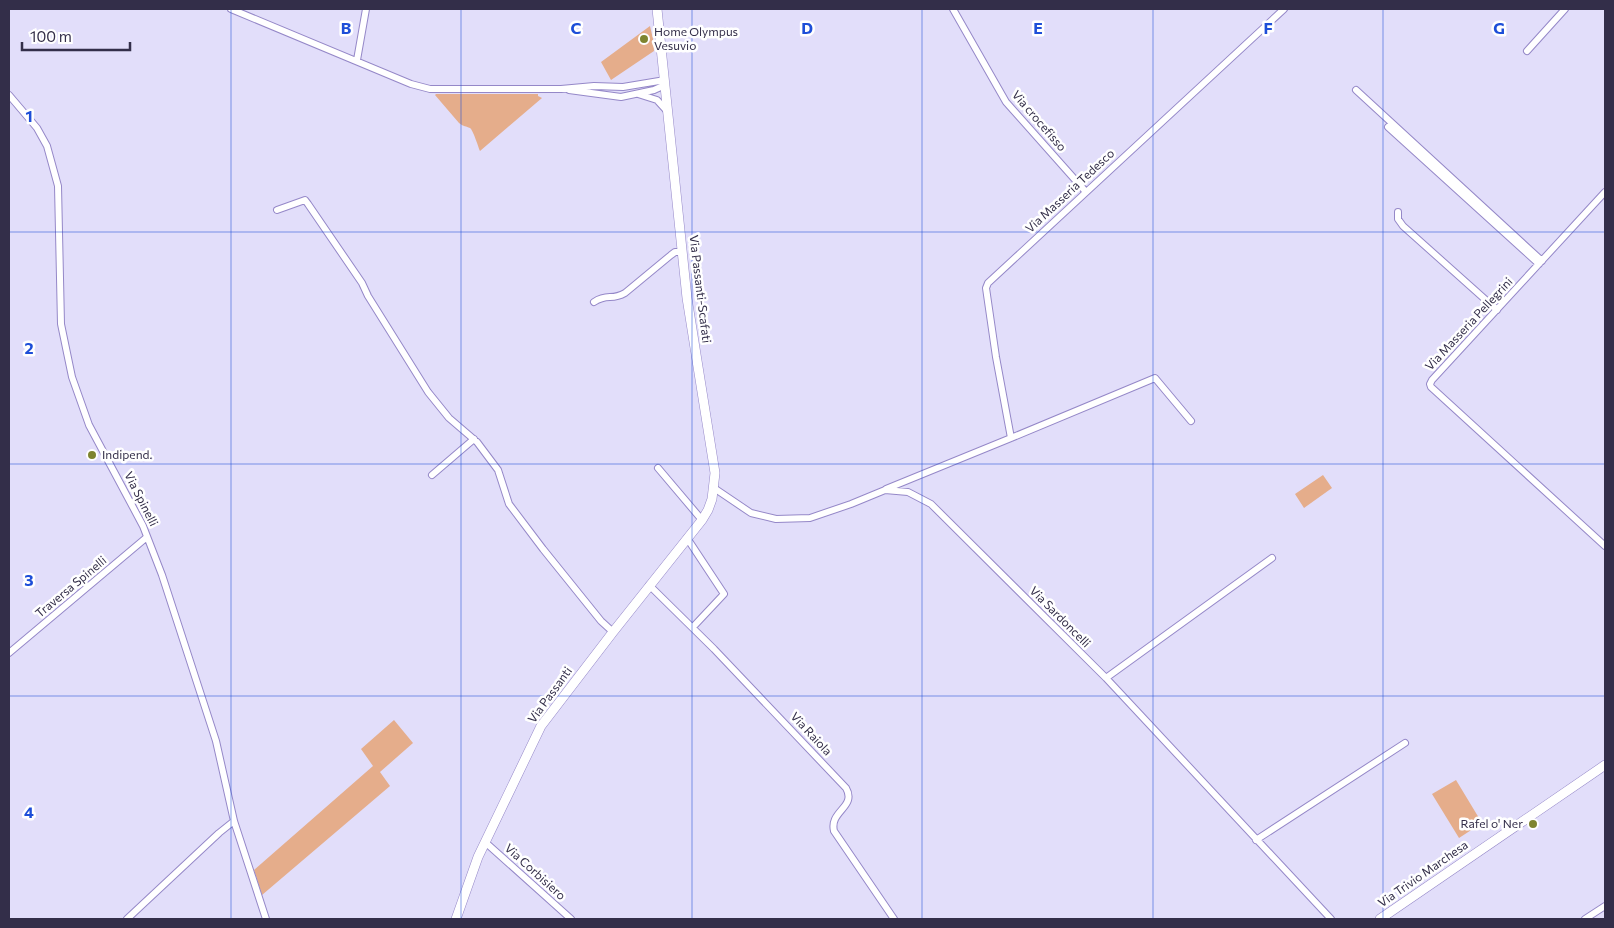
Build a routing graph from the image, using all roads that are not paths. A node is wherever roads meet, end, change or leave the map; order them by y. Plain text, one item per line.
1 (231, 9) edge
2 (366, 9) edge
3 (656, 9) edge
4 (952, 9) edge
5 (1284, 9) edge
6 (1565, 9) edge
7 (1527, 51) dead end
8 (357, 60) junction
9 (665, 83) junction
10 (561, 89) junction
11 (1356, 90) dead end
12 (636, 94) junction
13 (9, 95) edge
14 (668, 113) junction
15 (1388, 127) dead end
16 (1086, 192) junction
17 (1605, 192) edge
18 (277, 210) dead end
19 (1398, 212) dead end
20 (682, 252) junction
21 (1541, 262) junction
22 (594, 302) dead end
23 (1497, 310) junction
24 (1191, 421) dead end
25 (1011, 438) junction
26 (474, 439) junction
27 (658, 468) dead end
28 (432, 474) dead end
29 (714, 488) junction
30 (885, 490) junction
31 (702, 520) junction
32 (147, 537) junction
33 (687, 538) junction
34 (1605, 546) edge
35 (671, 558) joint
36 (1272, 558) dead end
37 (650, 585) junction
38 (693, 627) junction
39 (613, 632) junction
40 (9, 654) edge
41 (1106, 678) junction
42 (1405, 743) dead end
43 (1605, 765) edge
44 (234, 821) junction
45 (1256, 840) junction
46 (485, 842) junction
47 (1605, 906) edge
48 (127, 919) edge
49 (266, 919) edge
50 (456, 919) edge
51 (571, 919) edge
52 (894, 919) edge
53 (1331, 919) edge
54 (1380, 919) edge
55 (1585, 919) edge

1 - 8 street
2 - 8 street
3 - 9 street, Via Passanti-Scafati
4 - 16 street, Via crocefisso
5 - 16 street, Via Masseria Tedesco
6 - 7 street
8 - 10 street
9 - 10 street
9 - 12 street
9 - 14 street, Via Passanti-Scafati
10 - 12 street
11 - 21 street
12 - 14 street
13 - 32 street, Via Spinelli
14 - 20 street, Via Passanti-Scafati
15 - 21 street
16 - 25 street, Via Masseria Tedesco
17 - 21 street, Via Masseria Pellegrini
18 - 26 street
19 - 23 street
20 - 22 street
20 - 29 street, Via Passanti-Scafati
21 - 23 street, Via Masseria Pellegrini
23 - 34 street, Via Masseria Pellegrini
24 - 25 street
25 - 30 street
26 - 28 street
26 - 39 street
27 - 31 street
29 - 30 street, Via Sardoncelli
29 - 31 street, Via Passanti-Scafati
30 - 41 street, Via Sardoncelli
31 - 33 street, Via Passanti-Scafati
32 - 40 street, Traversa Spinelli
32 - 44 street, Via Spinelli
33 - 35 street, Via Passanti-Scafati
33 - 38 street
35 - 37 street, Via Passanti
36 - 41 street
37 - 38 street, Via Raiola
37 - 39 street, Via Passanti
38 - 52 street, Via Raiola
39 - 46 street, Via Passanti
41 - 45 street, Via Sardoncelli
42 - 45 street
43 - 54 street, Via Trivio Marchesa
44 - 48 street
44 - 49 street, Via Spinelli
45 - 53 street, Via Sardoncelli
46 - 50 street, Via Passanti
46 - 51 street, Via Corbisiero
47 - 55 street

